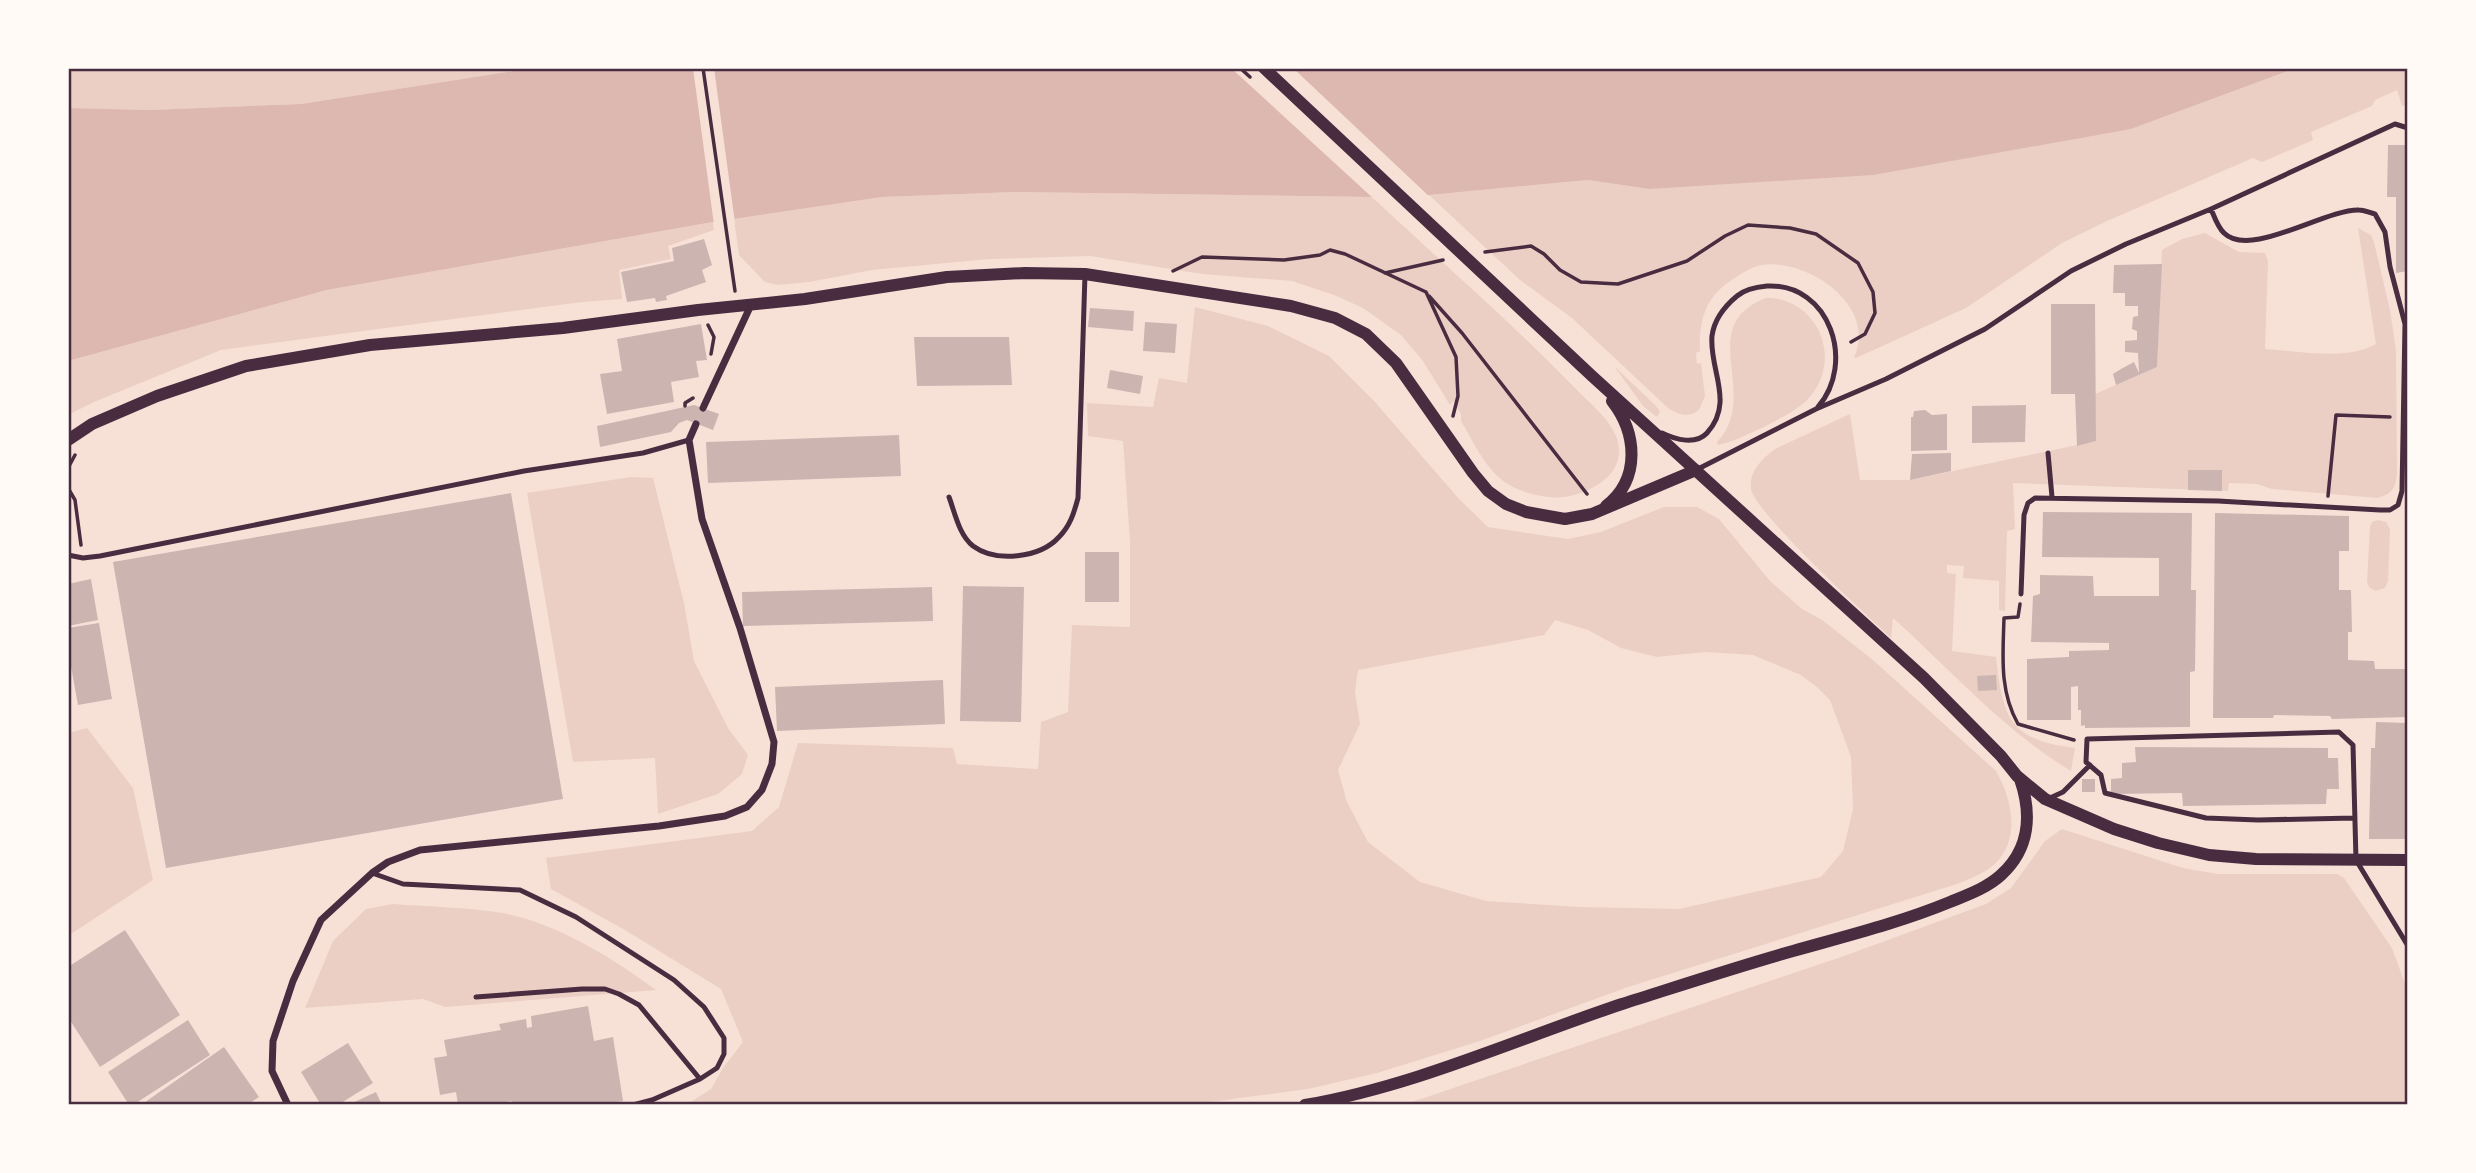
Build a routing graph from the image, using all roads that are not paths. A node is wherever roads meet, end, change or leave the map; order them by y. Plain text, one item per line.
1 (1264, 68) edge
2 (2408, 128) edge
3 (2211, 209) junction
4 (1085, 274) junction
5 (751, 304) junction
6 (1592, 376) junction
7 (703, 408) dead end
8 (1816, 409) junction
9 (1637, 417) junction
10 (696, 424) dead end
11 (68, 440) edge
12 (689, 440) junction
13 (2048, 453) dead end
14 (1696, 470) junction
15 (949, 497) dead end
16 (2052, 497) junction
17 (1597, 512) junction
18 (68, 555) edge
19 (2021, 594) road end
20 (2090, 765) junction
21 (2020, 778) junction
22 (2045, 799) junction
23 (2354, 818) junction
24 (2027, 825) junction
25 (2356, 860) junction
26 (2408, 860) edge
27 (372, 873) junction
28 (2408, 946) edge
29 (476, 997) dead end
30 (700, 1079) junction
31 (288, 1105) edge
32 (633, 1105) edge
33 (1305, 1105) edge

1 - 6 street
2 - 3 lane
3 - 8 lane
3 - 16 lane
4 - 5 street
4 - 15 lane
4 - 17 street
5 - 7 street
5 - 11 street
6 - 9 street
6 - 17 street
8 - 9 lane
8 - 14 lane
9 - 14 street
10 - 12 street
12 - 18 lane
12 - 27 street
13 - 16 lane
14 - 17 street
14 - 21 street
16 - 19 lane
20 - 22 lane
20 - 23 lane
20 - 23 lane
21 - 22 street
21 - 24 street
22 - 24 street
22 - 25 street
23 - 25 lane
24 - 33 street
25 - 26 street
25 - 28 lane
27 - 30 lane
27 - 31 street
29 - 30 lane
30 - 32 lane

